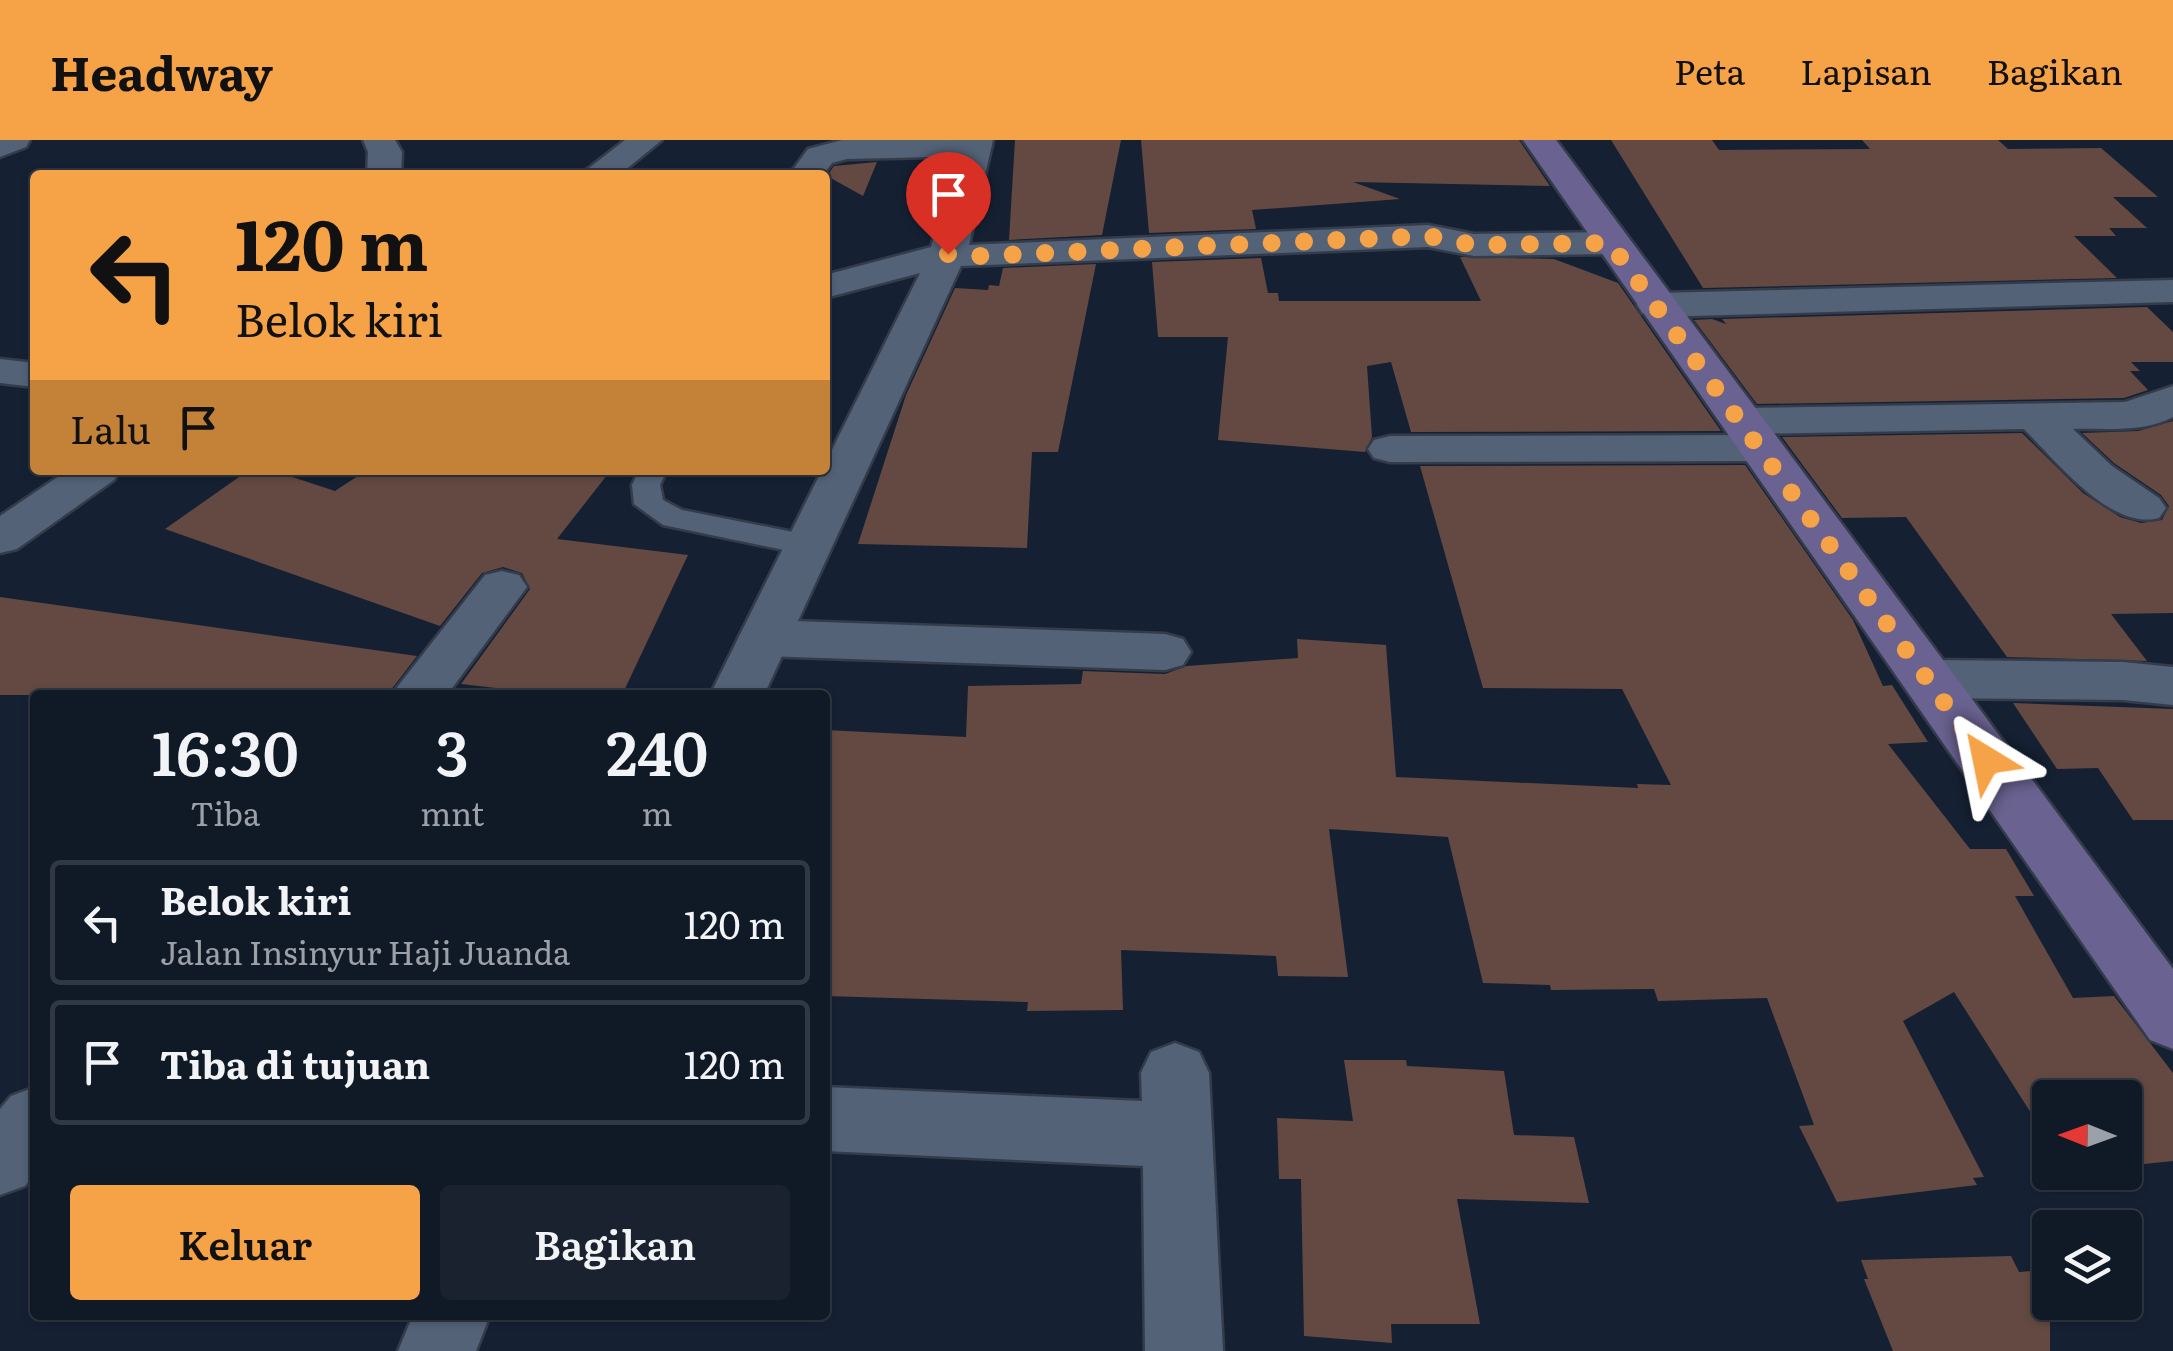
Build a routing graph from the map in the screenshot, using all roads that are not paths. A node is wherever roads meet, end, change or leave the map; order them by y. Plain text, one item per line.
1 (14, 140) edge
2 (379, 140) edge
3 (646, 140) edge
4 (1539, 140) edge
5 (977, 143) edge
6 (0, 147) edge
7 (384, 170) edge
8 (604, 170) edge
9 (810, 170) edge
10 (1599, 226) junction
11 (948, 254) junction
12 (830, 286) edge
13 (2173, 291) edge
14 (1656, 305) junction
15 (2173, 399) edge
16 (2035, 416) junction
17 (1753, 435) junction
18 (1390, 448) dead end
19 (91, 475) edge
20 (651, 475) edge
21 (2143, 508) dead end
22 (0, 538) edge
23 (808, 545) junction
24 (502, 587) dead end
25 (764, 638) junction
26 (1165, 652) dead end
27 (1929, 679) junction
28 (2173, 686) edge
29 (422, 690) edge
30 (738, 690) edge
31 (2173, 1020) edge
32 (830, 1119) edge
33 (30, 1125) edge
34 (0, 1162) edge
35 (450, 1320) edge
36 (437, 1351) edge
37 (1184, 1351) edge

1 - 6 street
2 - 7 street
3 - 8 street
4 - 10 main road
5 - 9 street
5 - 11 street
10 - 11 street
10 - 14 main road
11 - 12 street
11 - 23 street
13 - 14 street
14 - 17 main road
15 - 16 street
16 - 17 street
16 - 21 street
17 - 18 street
17 - 27 main road
19 - 22 street
20 - 23 lane
23 - 25 street
24 - 29 street
25 - 26 street
25 - 30 street
27 - 28 street
27 - 31 main road
32 - 37 street
33 - 34 street
35 - 36 street

